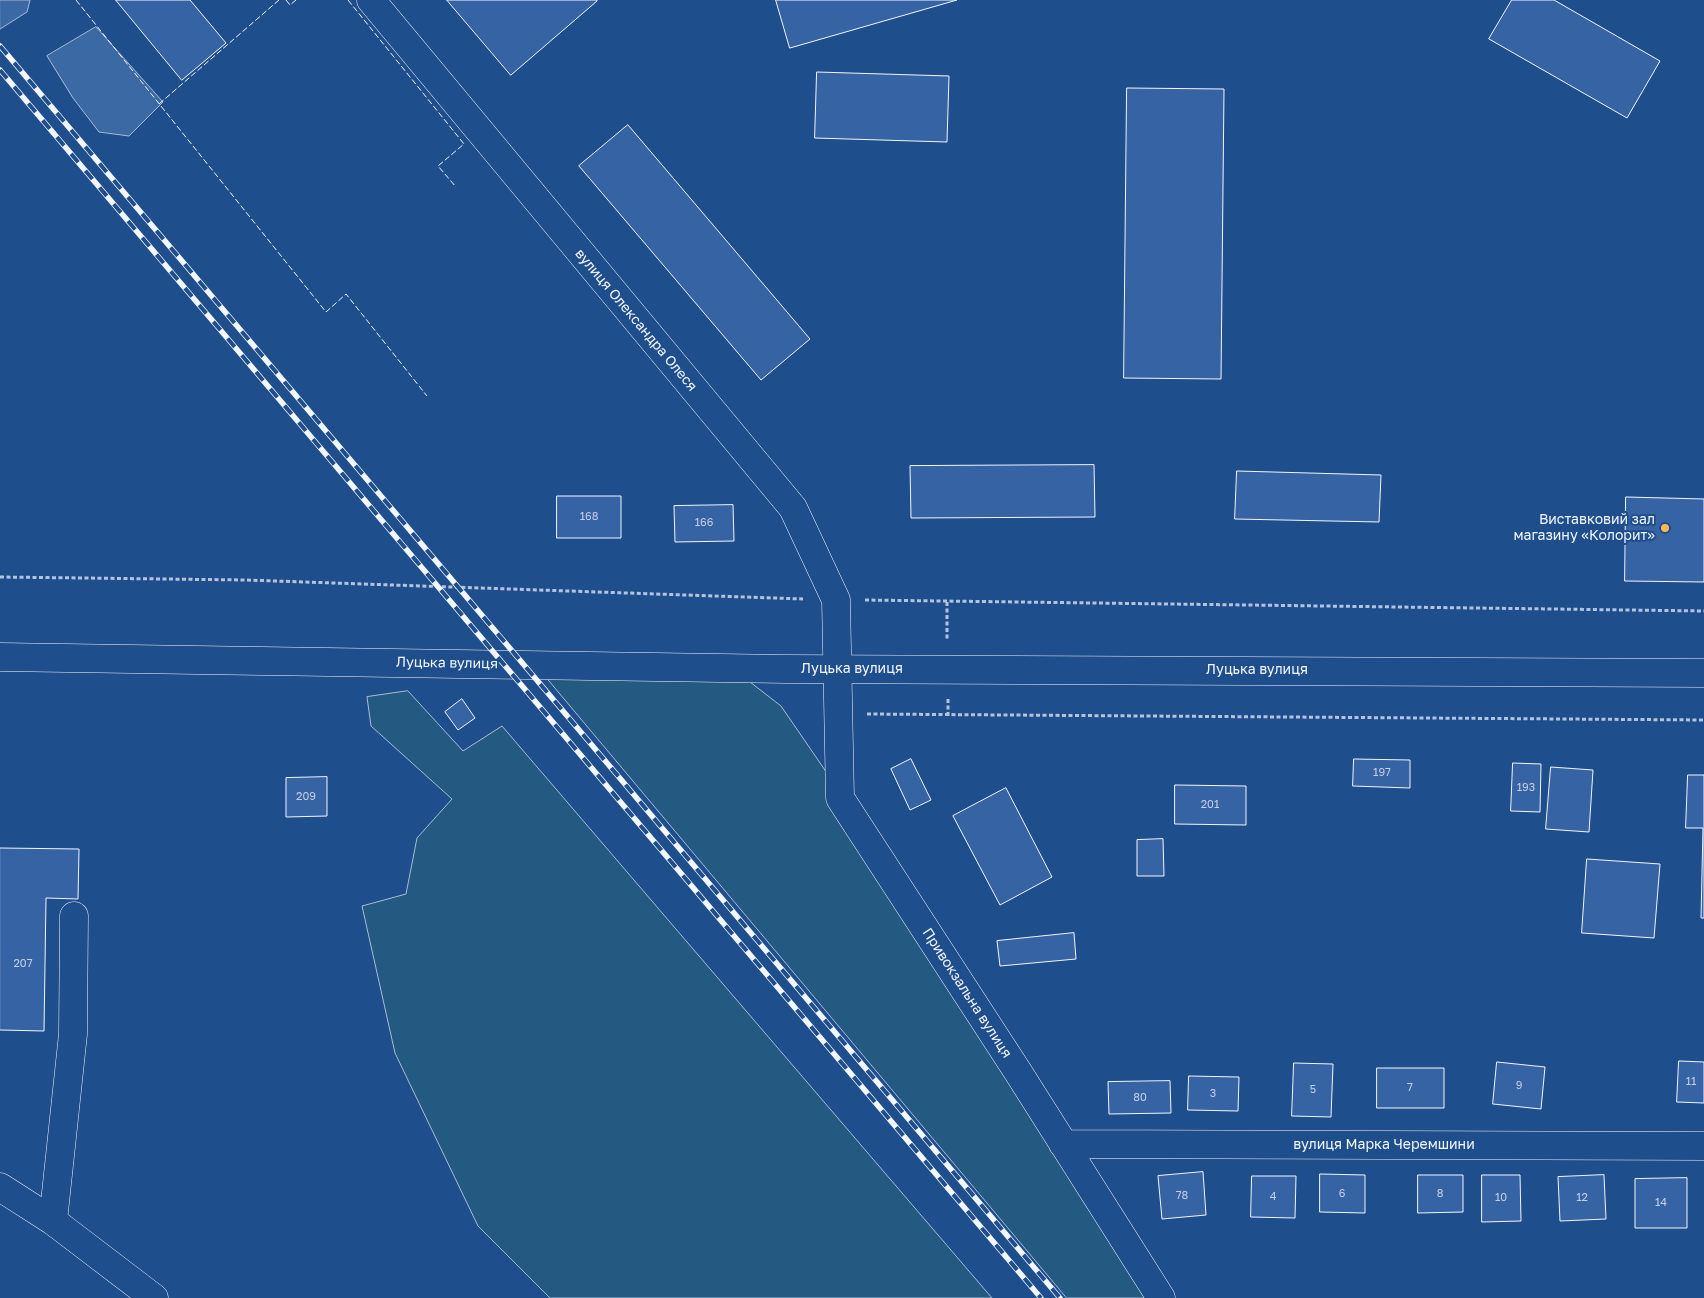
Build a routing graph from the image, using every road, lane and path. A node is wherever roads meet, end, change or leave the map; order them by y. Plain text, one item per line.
1 (371, 0) edge
2 (0, 657) edge
3 (838, 668) junction
4 (1704, 673) edge
5 (839, 714) junction
6 (1704, 720) edge
7 (74, 916) dead end
8 (1063, 1144) junction
9 (1704, 1146) edge
10 (0, 1186) edge
11 (53, 1221) junction
12 (154, 1298) edge
13 (1161, 1298) edge

1 - 3 street, вулиця Олександра Олеся
2 - 3 street, Луцька вулиця
3 - 4 street, Луцька вулиця
3 - 5 street, Привокзальна вулиця
5 - 6 path
5 - 8 street, Привокзальна вулиця
7 - 11 street
8 - 9 street, вулиця Марка Черемшини
8 - 13 street, Привокзальна вулиця
10 - 11 street
11 - 12 street

